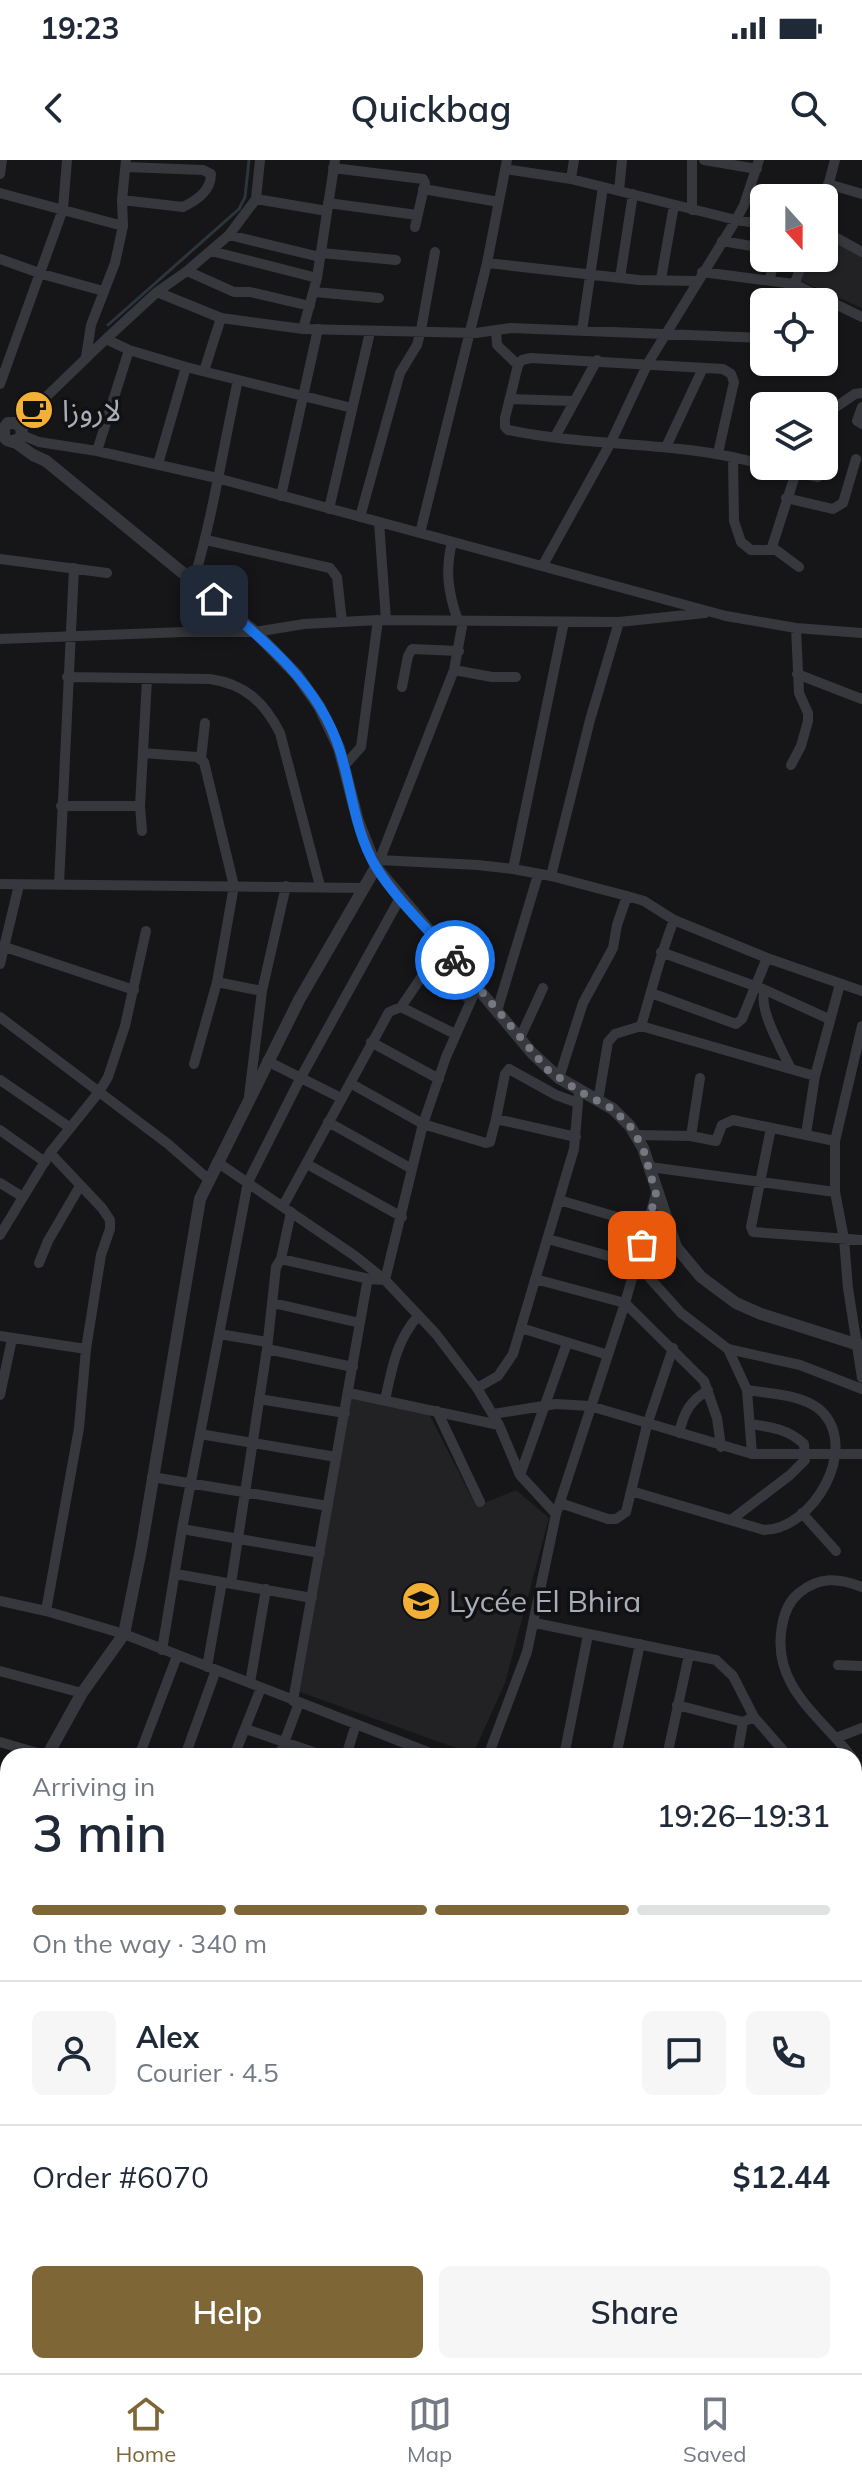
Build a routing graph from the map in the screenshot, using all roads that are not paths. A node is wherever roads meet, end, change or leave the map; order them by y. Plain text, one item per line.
1 (2, 160) edge
2 (67, 160) edge
3 (260, 160) edge
4 (574, 160) edge
5 (622, 160) edge
6 (692, 160) edge
7 (704, 160) edge
8 (835, 160) edge
9 (126, 164) edge
10 (334, 164) edge
11 (506, 164) edge
12 (758, 165) edge
13 (0, 174) edge
14 (571, 179) junction
15 (828, 184) edge
16 (603, 187) junction
17 (838, 187) edge
18 (423, 189) junction
19 (619, 191) junction
20 (0, 193) edge
21 (633, 194) junction
22 (862, 194) edge
23 (256, 199) junction
24 (122, 200) junction
25 (499, 202) junction
26 (674, 205) junction
27 (327, 207) junction
28 (63, 209) junction
29 (692, 210) junction
30 (736, 220) junction
31 (750, 222) edge
32 (123, 226) junction
33 (229, 235) junction
34 (838, 239) edge
35 (722, 241) junction
36 (750, 246) edge
37 (211, 251) junction
38 (435, 252) dead end
39 (862, 252) edge
40 (320, 255) junction
41 (0, 259) edge
42 (396, 260) dead end
43 (487, 263) junction
44 (187, 271) junction
45 (771, 272) edge
46 (799, 272) edge
47 (42, 274) junction
48 (591, 275) junction
49 (699, 276) junction
50 (317, 278) junction
51 (620, 278) junction
52 (661, 279) junction
53 (770, 279) junction
54 (794, 284) junction
55 (793, 288) edge
56 (103, 291) junction
57 (157, 292) junction
58 (315, 292) junction
59 (379, 298) dead end
60 (310, 306) junction
61 (862, 317) edge
62 (221, 318) junction
63 (303, 329) junction
64 (318, 329) junction
65 (421, 330) junction
66 (496, 330) junction
67 (582, 331) junction
68 (370, 332) junction
69 (469, 332) junction
70 (664, 334) junction
71 (750, 337) edge
72 (106, 339) junction
73 (129, 350) junction
74 (86, 357) junction
75 (597, 360) junction
76 (648, 363) junction
77 (518, 365) junction
78 (186, 367) junction
79 (703, 368) junction
80 (204, 371) junction
81 (238, 380) junction
82 (0, 384) edge
83 (862, 393) edge
84 (305, 396) junction
85 (510, 399) junction
86 (573, 401) junction
87 (838, 406) edge
88 (862, 407) edge
89 (352, 408) junction
90 (0, 416) edge
91 (862, 424) edge
92 (11, 435) edge
93 (555, 437) junction
94 (610, 444) junction
95 (666, 447) junction
96 (97, 451) junction
97 (718, 453) junction
98 (733, 457) junction
99 (856, 459) dead end
100 (750, 461) edge
101 (158, 464) junction
102 (217, 478) junction
103 (792, 480) edge
104 (281, 496) junction
105 (786, 498) junction
106 (329, 509) junction
107 (360, 517) junction
108 (379, 522) junction
109 (420, 533) junction
110 (206, 540) junction
111 (452, 542) junction
112 (771, 550) junction
113 (0, 559) edge
114 (543, 565) junction
115 (799, 567) dead end
116 (74, 568) junction
117 (107, 573) dead end
118 (193, 583) junction
119 (673, 603) junction
120 (711, 612) junction
121 (672, 617) junction
122 (382, 620) junction
123 (461, 621) junction
124 (342, 622) junction
125 (564, 622) junction
126 (619, 622) junction
127 (796, 628) junction
128 (255, 632) junction
129 (862, 633) edge
130 (70, 635) junction
131 (0, 639) edge
132 (459, 651) junction
133 (454, 670) junction
134 (797, 674) junction
135 (67, 677) junction
136 (516, 677) dead end
137 (147, 679) junction
138 (402, 687) dead end
139 (862, 699) edge
140 (205, 723) dead end
141 (143, 753) junction
142 (201, 759) junction
143 (791, 765) dead end
144 (344, 766) junction
145 (61, 806) junction
146 (140, 806) junction
147 (142, 831) dead end
148 (378, 864) junction
149 (513, 869) junction
150 (538, 875) junction
151 (551, 876) junction
152 (0, 884) edge
153 (19, 885) junction
154 (59, 885) junction
155 (234, 886) junction
156 (286, 886) junction
157 (320, 886) junction
158 (364, 888) junction
159 (627, 896) junction
160 (400, 898) junction
161 (674, 920) junction
162 (146, 931) dead end
163 (5, 947) junction
164 (661, 952) junction
165 (767, 958) junction
166 (0, 964) edge
167 (217, 982) junction
168 (840, 984) junction
169 (477, 987) junction
170 (543, 988) dead end
171 (761, 988) junction
172 (134, 990) junction
173 (262, 991) junction
174 (862, 991) edge
175 (651, 993) junction
176 (471, 1000) junction
177 (401, 1007) junction
178 (497, 1011) junction
179 (0, 1017) edge
180 (829, 1019) junction
181 (641, 1026) junction
182 (862, 1026) edge
183 (455, 1034) junction
184 (520, 1038) junction
185 (371, 1042) junction
186 (267, 1061) junction
187 (194, 1064) dead end
188 (857, 1064) edge
189 (790, 1067) junction
190 (815, 1076) junction
191 (301, 1077) junction
192 (559, 1078) junction
193 (700, 1078) dead end
194 (439, 1079) junction
195 (0, 1080) edge
196 (350, 1083) junction
197 (99, 1092) junction
198 (578, 1097) junction
199 (341, 1098) junction
200 (248, 1099) junction
201 (598, 1101) junction
202 (496, 1119) junction
203 (328, 1122) junction
204 (423, 1124) junction
205 (69, 1127) junction
206 (771, 1128) junction
207 (0, 1130) edge
208 (806, 1134) junction
209 (635, 1135) junction
210 (691, 1136) junction
211 (576, 1137) junction
212 (835, 1141) junction
213 (47, 1157) junction
214 (217, 1162) junction
215 (307, 1164) junction
216 (650, 1167) junction
217 (412, 1169) junction
218 (208, 1179) junction
219 (248, 1182) junction
220 (758, 1182) junction
221 (0, 1183) edge
222 (80, 1186) junction
223 (835, 1192) junction
224 (656, 1194) junction
225 (23, 1197) junction
226 (559, 1200) junction
227 (287, 1209) junction
228 (402, 1217) junction
229 (648, 1226) junction
230 (0, 1234) edge
231 (548, 1239) junction
232 (844, 1239) junction
233 (862, 1240) edge
234 (281, 1259) junction
235 (39, 1263) dead end
236 (637, 1264) junction
237 (369, 1279) junction
238 (535, 1279) junction
239 (385, 1280) junction
240 (848, 1288) junction
241 (862, 1289) edge
242 (273, 1303) junction
243 (625, 1303) junction
244 (418, 1316) junction
245 (360, 1323) junction
246 (521, 1328) junction
247 (219, 1334) junction
248 (0, 1336) edge
249 (12, 1339) junction
250 (567, 1343) junction
251 (859, 1344) edge
252 (267, 1346) junction
253 (673, 1348) junction
254 (86, 1349) junction
255 (728, 1349) junction
256 (608, 1355) junction
257 (353, 1367) junction
258 (862, 1378) edge
259 (862, 1389) edge
260 (708, 1390) junction
261 (747, 1390) junction
262 (480, 1392) junction
263 (349, 1393) junction
264 (0, 1395) edge
265 (259, 1399) junction
266 (385, 1400) junction
267 (545, 1406) junction
268 (590, 1406) junction
269 (437, 1411) junction
270 (345, 1413) junction
271 (493, 1414) junction
272 (464, 1417) junction
273 (750, 1424) junction
274 (499, 1425) junction
275 (647, 1425) junction
276 (679, 1433) junction
277 (200, 1434) junction
278 (252, 1443) junction
279 (721, 1447) junction
280 (806, 1453) junction
281 (836, 1453) junction
282 (752, 1454) junction
283 (862, 1454) edge
284 (336, 1457) junction
285 (520, 1475) junction
286 (152, 1477) junction
287 (191, 1484) junction
288 (631, 1491) junction
289 (246, 1492) junction
290 (480, 1502) dead end
291 (560, 1503) junction
292 (328, 1506) junction
293 (802, 1513) junction
294 (556, 1514) junction
295 (731, 1520) junction
296 (182, 1529) junction
297 (240, 1538) junction
298 (836, 1551) dead end
299 (320, 1553) junction
300 (176, 1574) junction
301 (226, 1583) junction
302 (862, 1587) edge
303 (266, 1589) junction
304 (312, 1598) junction
305 (0, 1601) edge
306 (46, 1611) junction
307 (535, 1623) junction
308 (124, 1634) junction
309 (588, 1635) junction
310 (640, 1644) junction
311 (162, 1650) junction
312 (689, 1655) junction
313 (177, 1656) junction
314 (838, 1665) dead end
315 (862, 1666) edge
316 (212, 1668) junction
317 (0, 1671) edge
318 (250, 1683) junction
319 (261, 1688) junction
320 (82, 1693) junction
321 (296, 1702) junction
322 (677, 1705) junction
323 (754, 1717) junction
324 (743, 1722) junction
325 (356, 1724) junction
326 (862, 1728) edge
327 (246, 1729) junction
328 (836, 1738) junction
329 (0, 1742) edge
330 (284, 1742) junction
331 (20, 1748) edge
332 (51, 1748) edge
333 (142, 1748) edge
334 (187, 1748) edge
335 (238, 1748) edge
336 (282, 1748) edge
337 (302, 1748) edge
338 (348, 1748) edge
339 (418, 1748) edge
340 (491, 1748) edge
341 (566, 1748) edge
342 (618, 1748) edge
343 (669, 1748) edge
344 (738, 1748) edge
345 (781, 1748) edge
346 (844, 1748) edge

1 - 13 street
2 - 28 street
3 - 23 street
4 - 14 street
5 - 19 street
6 - 29 street
7 - 12 street
8 - 15 street
9 - 24 street
9 - 24 street
10 - 18 street
10 - 27 street
11 - 14 street
11 - 25 street
12 - 30 street
14 - 16 street
16 - 19 street
16 - 48 street
17 - 22 street
18 - 25 street
18 - 27 street
19 - 21 street
20 - 28 street
21 - 26 street
21 - 51 street
23 - 27 street
23 - 33 street
24 - 32 street
25 - 43 street
26 - 29 street
26 - 52 street
27 - 40 street
28 - 32 street
28 - 47 street
29 - 30 street
30 - 31 street
30 - 35 street
32 - 56 street
33 - 37 street
33 - 40 street
34 - 39 street
35 - 36 street
35 - 49 street
37 - 44 street
37 - 50 street
38 - 65 street
40 - 42 street
40 - 50 street
41 - 47 street
43 - 48 street
43 - 69 street
44 - 57 street
44 - 60 street
45 - 53 street
46 - 54 street
47 - 56 street
47 - 82 street
48 - 51 street
48 - 67 street
49 - 52 street
49 - 53 street
49 - 70 street
50 - 58 street
51 - 52 street
53 - 54 street
54 - 55 street
54 - 61 street
56 - 74 street
57 - 62 street
57 - 72 street
58 - 59 street
58 - 60 street
60 - 63 street
62 - 63 street
62 - 80 street
63 - 64 street
64 - 68 street
64 - 84 street
65 - 68 street
65 - 69 street
65 - 107 street
66 - 67 street
66 - 69 street
66 - 77 street
67 - 70 street
68 - 89 street
69 - 109 street
70 - 71 street
70 - 76 street
72 - 73 street
72 - 74 street
73 - 78 street
73 - 96 street
74 - 92 street
75 - 76 street
75 - 77 street
75 - 86 street
76 - 79 street
76 - 94 street
77 - 85 street
78 - 80 street
78 - 101 street
79 - 95 street
79 - 97 street
80 - 81 street
81 - 84 street
81 - 102 street
83 - 87 street
84 - 89 street
84 - 104 street
85 - 86 street
85 - 93 street
86 - 93 street
88 - 91 street
89 - 106 street
90 - 92 street
92 - 96 street
92 - 118 street
93 - 94 street
94 - 95 street
94 - 114 street
95 - 97 street
96 - 101 street
97 - 98 street
98 - 100 street
98 - 112 street
99 - 105 street
101 - 102 street
102 - 104 street
102 - 110 street
103 - 105 street
104 - 106 street
105 - 112 street
106 - 107 street
107 - 108 street
108 - 109 street
108 - 122 street
109 - 111 street
110 - 118 street
110 - 124 street
111 - 114 street
111 - 123 street
112 - 115 street
113 - 116 street
114 - 119 street
116 - 117 street
116 - 130 street
118 - 128 street
119 - 120 street
119 - 121 street
120 - 121 street
120 - 127 street
121 - 126 street
122 - 123 street
122 - 124 street
122 - 144 street
123 - 125 street
123 - 132 street
124 - 128 street
125 - 126 street
125 - 149 street
126 - 151 street
127 - 129 street
127 - 134 street
128 - 130 street
128 - 144 street
130 - 131 street
130 - 135 street
132 - 133 street
132 - 138 street
133 - 136 street
133 - 148 street
134 - 139 street
134 - 143 street
135 - 137 street
135 - 145 street
137 - 141 street
137 - 157 street
140 - 142 street
141 - 142 street
141 - 146 street
142 - 155 street
144 - 148 street
145 - 146 street
145 - 154 street
146 - 147 street
148 - 149 street
148 - 158 street
148 - 160 street
149 - 150 street
150 - 151 street
150 - 178 street
151 - 159 street
152 - 153 street
153 - 154 street
153 - 163 street
154 - 155 street
155 - 156 street
155 - 167 street
156 - 157 street
156 - 173 street
157 - 158 street
158 - 186 street
159 - 161 street
159 - 192 street
160 - 169 street
160 - 191 street
161 - 164 street
161 - 165 street
162 - 172 street
163 - 166 street
163 - 172 street
164 - 171 street
164 - 175 street
165 - 168 street
165 - 171 street
167 - 173 street
167 - 187 street
168 - 174 street
168 - 180 street
169 - 176 street
169 - 178 street
170 - 184 street
171 - 175 street
171 - 180 street
171 - 189 street
172 - 197 street
173 - 200 street
175 - 181 street
176 - 177 street
176 - 183 street
177 - 183 street
177 - 185 street
178 - 184 street
179 - 197 street
180 - 190 street
181 - 189 street
181 - 201 street
182 - 188 street
183 - 194 street
184 - 192 street
185 - 194 street
185 - 196 street
186 - 191 street
186 - 200 street
188 - 212 street
189 - 190 street
190 - 208 street
191 - 199 street
191 - 219 street
192 - 198 street
193 - 210 street
194 - 204 street
195 - 205 street
196 - 199 street
196 - 204 street
197 - 205 street
197 - 218 street
198 - 201 street
198 - 202 street
198 - 211 street
199 - 203 street
200 - 214 street
201 - 209 street
202 - 204 street
202 - 211 street
203 - 215 street
203 - 217 street
204 - 217 street
205 - 213 street
206 - 208 street
206 - 210 street
206 - 220 street
207 - 213 street
208 - 212 street
209 - 210 street
209 - 216 street
211 - 226 street
212 - 223 street
213 - 222 street
213 - 225 street
214 - 218 street
214 - 219 street
215 - 227 street
215 - 228 street
216 - 220 street
216 - 224 street
217 - 228 street
218 - 286 street
219 - 227 street
219 - 247 street
220 - 223 street
220 - 232 street
221 - 225 street
222 - 235 street
222 - 254 street
223 - 232 street
224 - 229 street
224 - 251 street
225 - 230 street
226 - 229 street
226 - 231 street
227 - 234 street
227 - 239 street
228 - 239 street
229 - 236 street
231 - 236 street
231 - 238 street
232 - 233 street
232 - 240 street
234 - 237 street
234 - 242 street
236 - 243 street
236 - 255 street
237 - 239 street
237 - 245 street
238 - 243 street
238 - 246 street
239 - 244 street
240 - 241 street
240 - 251 street
242 - 245 street
242 - 252 street
243 - 253 street
243 - 256 street
244 - 262 street
244 - 266 street
245 - 257 street
246 - 250 street
246 - 262 street
247 - 252 street
247 - 277 street
248 - 249 street
249 - 254 street
249 - 264 street
250 - 256 street
250 - 267 street
251 - 258 street
252 - 257 street
252 - 265 street
253 - 260 street
253 - 275 street
254 - 306 street
255 - 259 street
255 - 261 street
256 - 268 street
257 - 263 street
260 - 276 street
260 - 279 street
261 - 273 street
261 - 281 street
262 - 271 street
262 - 272 street
263 - 266 street
263 - 270 street
265 - 270 street
265 - 278 street
266 - 269 street
267 - 268 street
267 - 271 street
267 - 285 street
268 - 275 street
268 - 291 street
269 - 272 street
269 - 290 street
270 - 284 street
271 - 274 street
272 - 274 street
273 - 280 street
273 - 282 street
274 - 285 street
275 - 276 street
275 - 288 street
276 - 279 street
277 - 278 street
277 - 287 street
278 - 284 street
278 - 289 street
279 - 282 street
280 - 281 street
280 - 282 street
280 - 295 street
281 - 283 street
281 - 293 street
284 - 292 street
285 - 294 street
286 - 287 street
286 - 308 street
287 - 289 street
287 - 296 street
288 - 291 street
288 - 295 street
289 - 292 street
289 - 297 street
291 - 294 street
292 - 299 street
293 - 295 street
293 - 298 street
294 - 307 street
296 - 297 street
296 - 300 street
297 - 299 street
297 - 301 street
299 - 304 street
300 - 301 street
300 - 311 street
301 - 303 street
301 - 316 street
302 - 328 street
303 - 304 street
303 - 318 street
304 - 321 street
305 - 306 street
306 - 308 street
307 - 309 street
307 - 340 street
308 - 311 street
308 - 320 street
309 - 310 street
309 - 341 street
310 - 312 street
310 - 342 street
311 - 313 street
312 - 322 street
312 - 323 street
313 - 316 street
313 - 333 street
314 - 315 street
316 - 318 street
316 - 334 street
317 - 320 street
318 - 319 street
319 - 321 street
319 - 327 street
320 - 332 street
321 - 325 street
321 - 330 street
322 - 324 street
322 - 343 street
323 - 324 street
323 - 345 street
324 - 344 street
325 - 338 street
325 - 339 street
326 - 328 street
327 - 330 street
327 - 335 street
328 - 346 street
329 - 331 street
330 - 336 street
330 - 337 street

